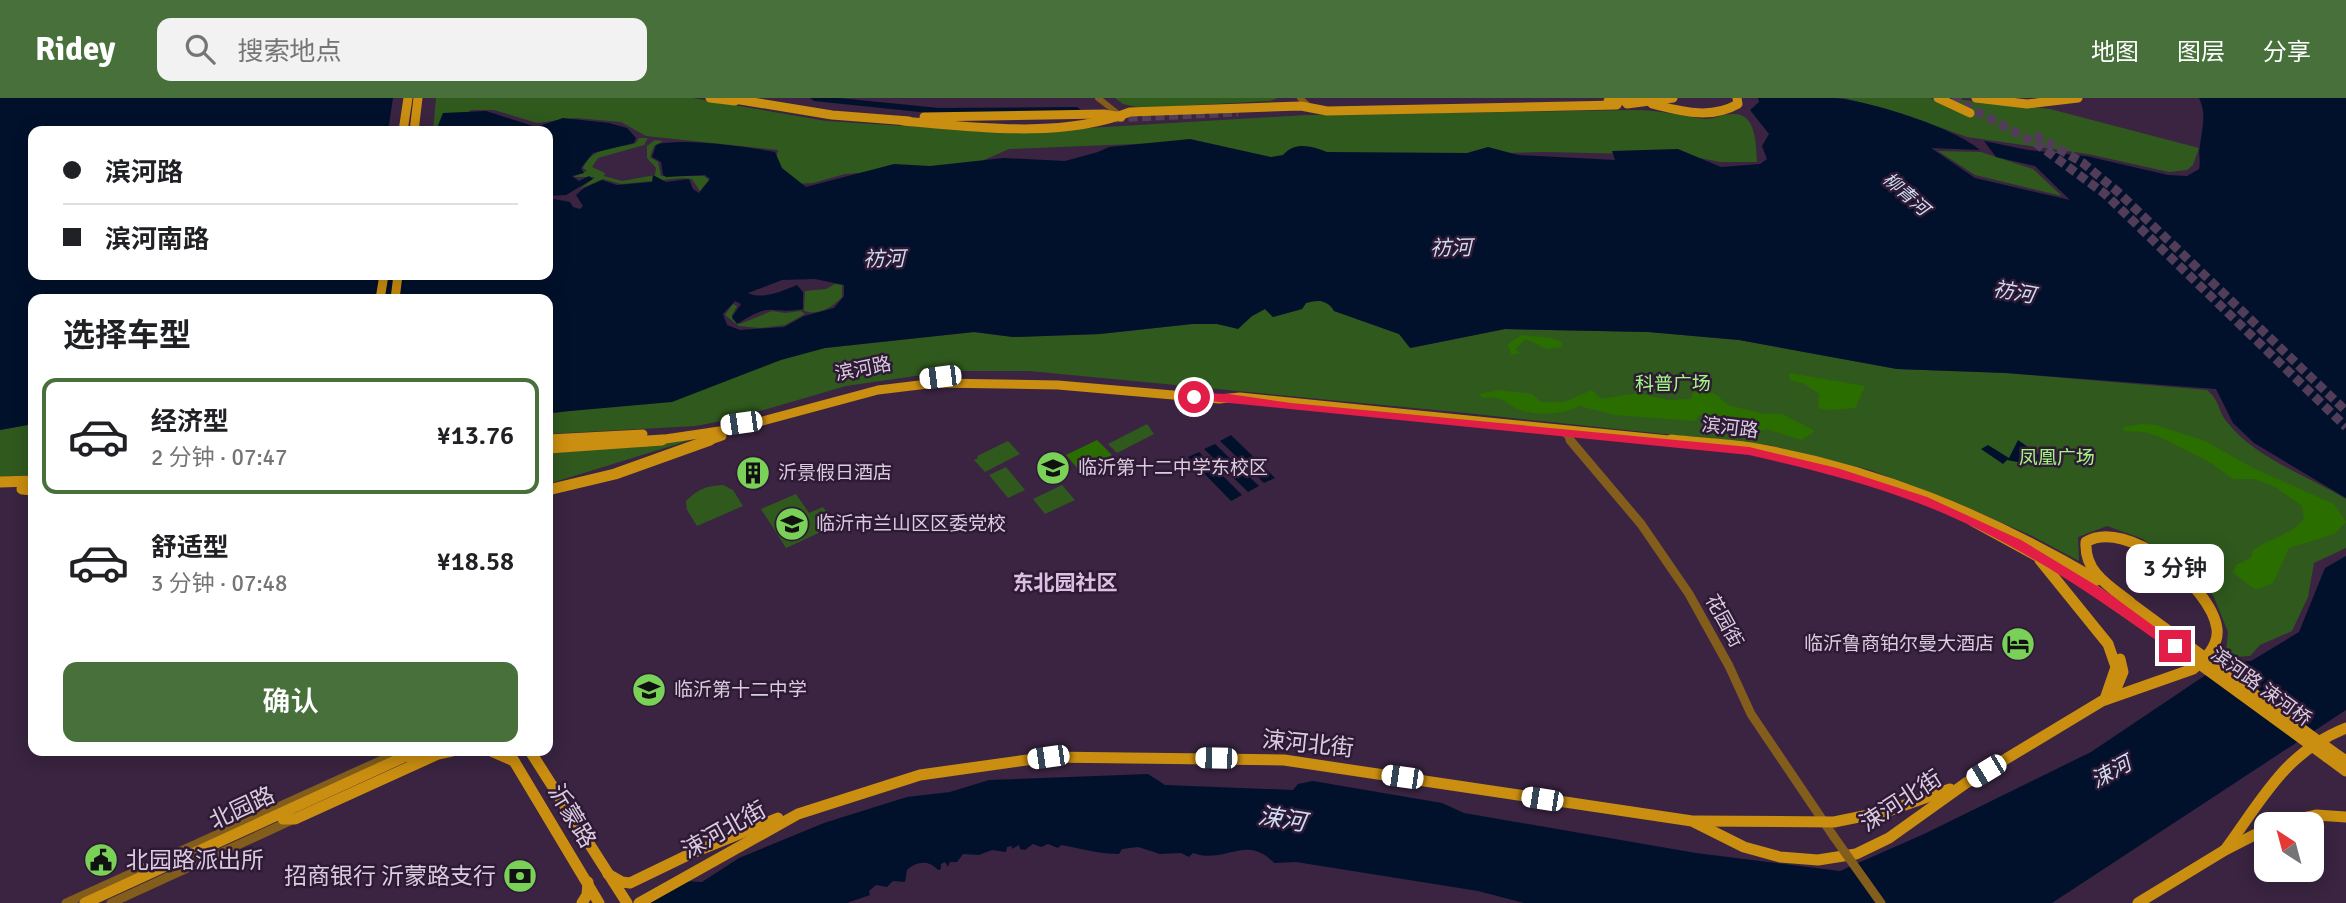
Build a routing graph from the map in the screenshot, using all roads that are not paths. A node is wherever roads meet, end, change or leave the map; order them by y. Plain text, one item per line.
1 (408, 98) edge
2 (418, 98) edge
3 (710, 98) edge
4 (728, 98) edge
5 (758, 98) edge
6 (1100, 98) edge
7 (1302, 98) edge
8 (1653, 98) edge
9 (1672, 98) edge
10 (1681, 98) edge
11 (1737, 98) edge
12 (1938, 98) edge
13 (1976, 98) edge
14 (1992, 98) edge
15 (2062, 98) edge
16 (2078, 98) edge
17 (747, 100) edge
18 (768, 101) junction
19 (1637, 102) junction
20 (1312, 108) junction
21 (1337, 108) junction
22 (1970, 113) dead end
23 (1704, 114) junction
24 (919, 117) junction
25 (1122, 117) junction
26 (902, 121) junction
27 (404, 126) edge
28 (415, 126) edge
29 (1229, 398) junction
30 (757, 424) junction
31 (1565, 434) junction
32 (553, 439) edge
33 (553, 448) edge
34 (28, 481) edge
35 (0, 482) edge
36 (0, 489) edge
37 (28, 489) edge
38 (553, 489) edge
39 (2034, 553) junction
40 (2074, 576) junction
41 (2130, 602) junction
42 (2178, 643) junction
43 (2109, 698) junction
44 (2346, 728) edge
45 (391, 756) edge
46 (405, 756) edge
47 (421, 756) edge
48 (433, 756) edge
49 (511, 756) edge
50 (533, 756) edge
51 (2338, 757) edge
52 (2346, 771) edge
53 (1965, 784) junction
54 (798, 814) junction
55 (2324, 816) edge
56 (2346, 817) edge
57 (289, 819) junction
58 (1692, 821) junction
59 (1823, 823) junction
60 (2254, 835) edge
61 (2225, 850) junction
62 (608, 874) junction
63 (588, 882) junction
64 (630, 902) edge
65 (66, 903) edge
66 (85, 903) edge
67 (102, 903) edge
68 (111, 903) edge
69 (582, 903) edge
70 (600, 903) edge
71 (1881, 903) edge
72 (2138, 903) edge

1 - 27 main road
2 - 28 main road
3 - 17 main road
4 - 17 main road
5 - 18 main road
6 - 25 street
7 - 20 street
8 - 19 main road
9 - 19 main road
10 - 23 main road
11 - 23 main road
12 - 22 main road
13 - 16 main road
14 - 15 main road
17 - 18 main road
17 - 26 main road
18 - 24 main road
19 - 21 main road
19 - 21 main road
19 - 23 main road
20 - 21 main road
20 - 25 main road
24 - 25 main road
24 - 26 main road
25 - 26 main road
29 - 30 main road, 滨河路
29 - 31 main road, 滨河路
29 - 32 main road, 滨河路
29 - 41 main road, 滨河路
30 - 33 main road, 滨河路
30 - 38 main road
31 - 39 main road, 滨河路
31 - 59 street, 花园街
34 - 35 main road
36 - 37 main road
39 - 40 main road, 滨河路
39 - 43 main road
40 - 42 main road, 滨河路
40 - 43 main road
41 - 42 main road, 滨河路
41 - 43 main road, 涑河北街
42 - 51 main road, 滨河路 涑河桥, bridge
43 - 53 main road, 涑河北街
44 - 61 main road
45 - 65 street
46 - 66 main road, 北园路
47 - 57 main road, 北园路
48 - 57 main road
49 - 63 main road, 沂蒙路
50 - 62 main road, 沂蒙路
51 - 52 main road
53 - 58 main road, 涑河北街
53 - 59 main road
54 - 58 main road, 涑河北街
54 - 62 main road
54 - 64 main road, 涑河北街
55 - 56 main road
57 - 67 main road, 北园路
57 - 68 street
58 - 59 main road
59 - 71 street, 花园街, bridge
60 - 61 main road
61 - 72 main road
62 - 64 main road, 沂蒙路
63 - 69 main road
63 - 70 main road, 沂蒙路

